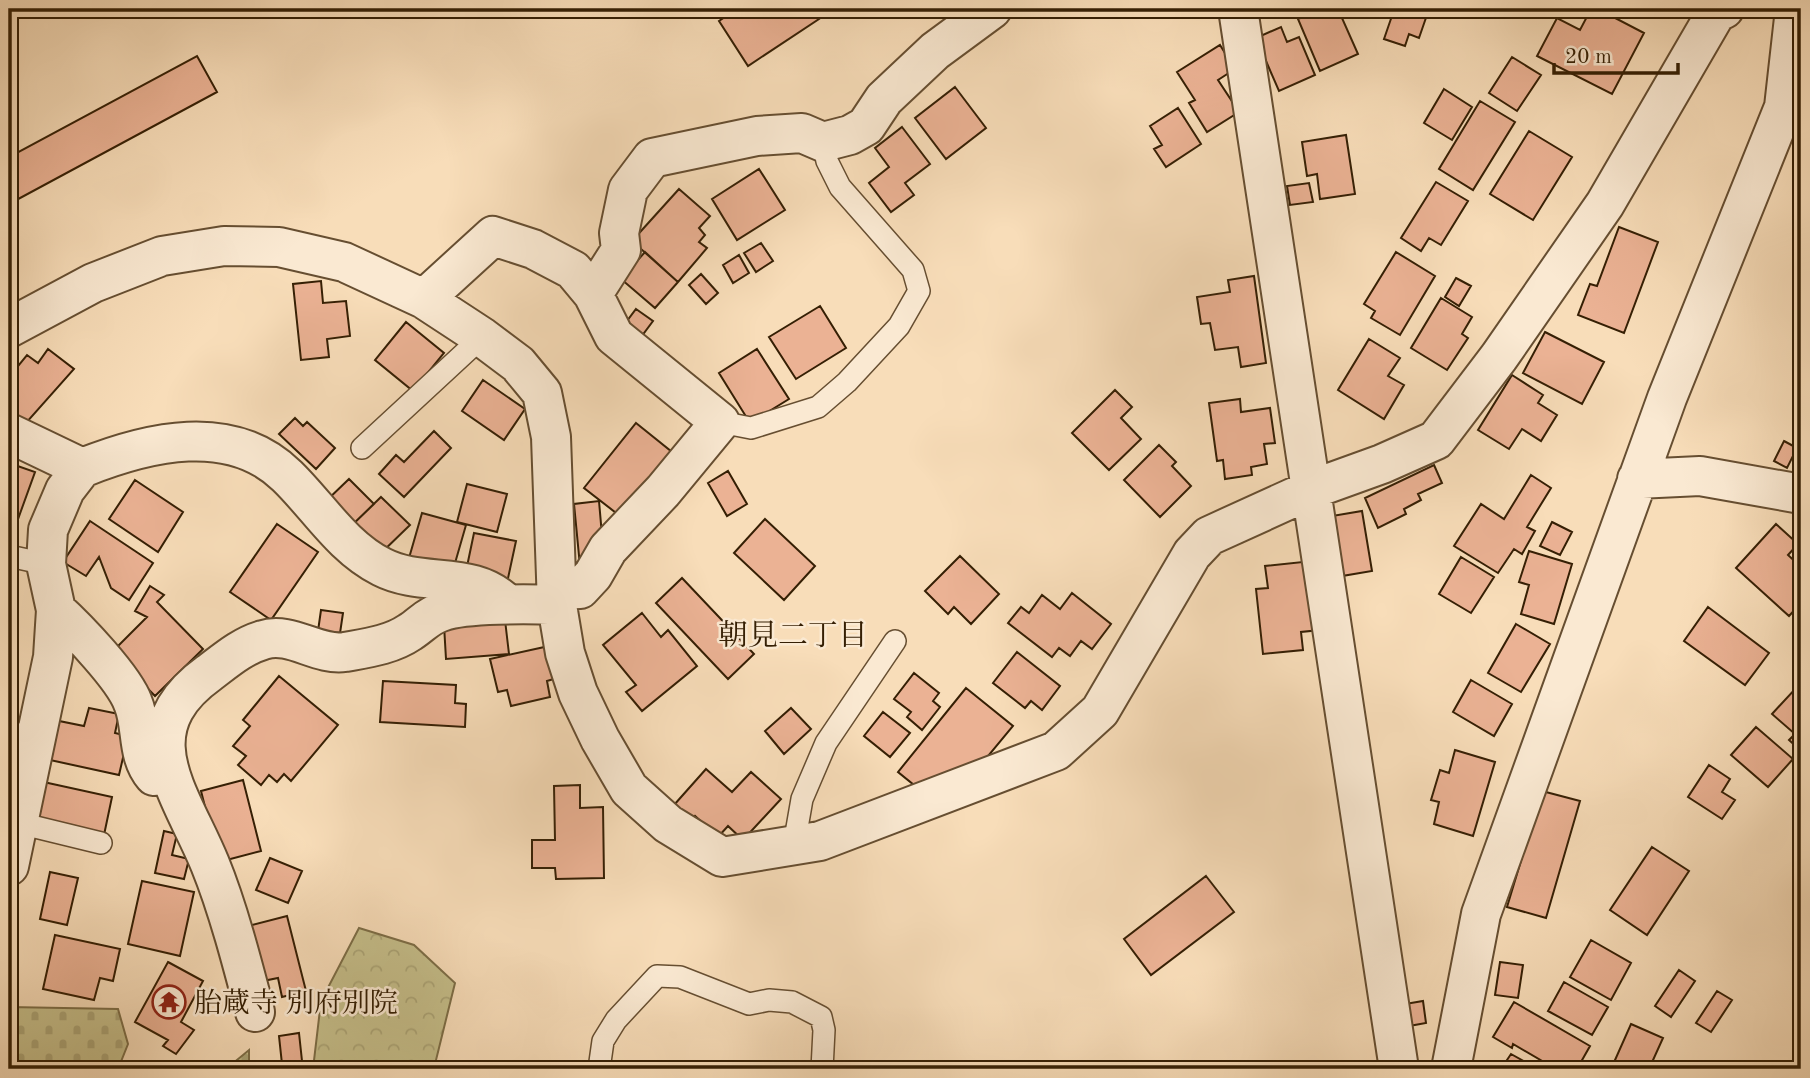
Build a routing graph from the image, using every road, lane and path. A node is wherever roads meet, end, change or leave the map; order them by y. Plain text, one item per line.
1 (992, 9) edge
2 (1238, 9) edge
3 (1724, 9) edge
4 (1795, 9) edge
5 (823, 142) junction
6 (593, 294) junction
7 (424, 299) junction
8 (9, 328) edge
9 (482, 337) junction
10 (720, 422) junction
11 (9, 433) edge
12 (362, 448) dead end
13 (82, 468) junction
14 (1637, 479) junction
15 (1310, 490) junction
16 (1801, 494) edge
17 (9, 556) edge
18 (46, 565) junction
19 (557, 597) junction
20 (507, 604) junction
21 (57, 610) junction
22 (895, 641) dead end
23 (23, 735) edge
24 (177, 788) junction
25 (13, 839) edge
26 (101, 843) dead end
27 (794, 845) junction
28 (255, 1012) dead end
29 (599, 1069) edge
30 (822, 1069) edge
31 (1399, 1069) edge
32 (1451, 1069) edge

1 - 5 street
2 - 15 street
3 - 15 street
4 - 14 street
5 - 6 street
5 - 10 lane
6 - 7 street
6 - 10 street
7 - 8 street
7 - 9 street
9 - 12 lane
9 - 19 street
10 - 19 street
11 - 13 street
13 - 18 street
13 - 20 street
14 - 16 street
14 - 32 street
15 - 27 street
15 - 31 street
17 - 18 lane
18 - 21 street
19 - 20 street
19 - 27 street
20 - 24 street
21 - 23 street
21 - 24 street
22 - 27 lane
23 - 25 street
24 - 28 street
25 - 26 lane
29 - 30 lane

